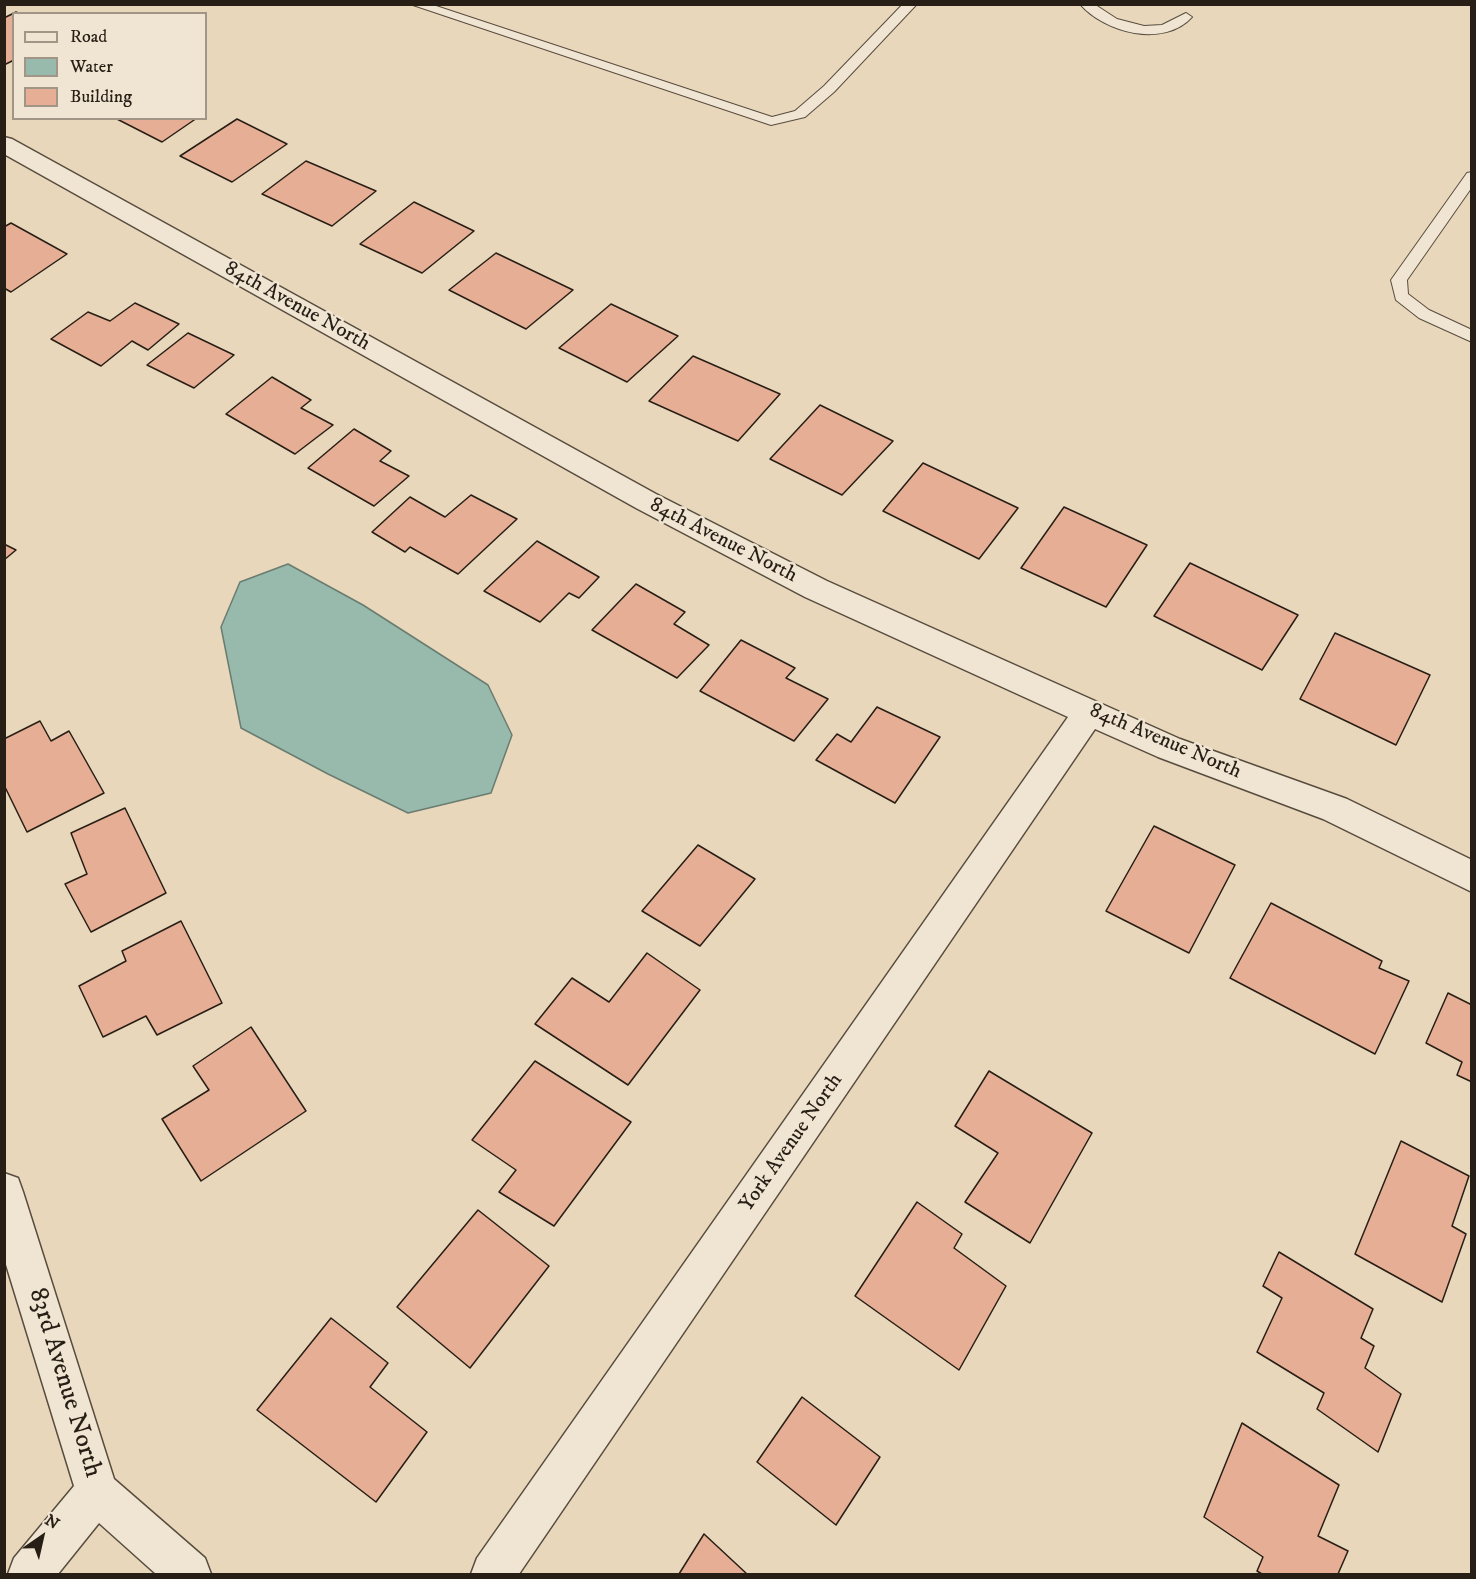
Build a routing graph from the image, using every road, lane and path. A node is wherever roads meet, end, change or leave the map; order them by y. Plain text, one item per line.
1 (416, 4) edge
2 (911, 4) edge
3 (1086, 4) edge
4 (1186, 17) dead end
5 (11, 155) edge
6 (1472, 176) edge
7 (1472, 337) edge
8 (1090, 711) junction
9 (1472, 878) edge
10 (4, 1192) edge
11 (97, 1492) junction
12 (30, 1575) edge
13 (189, 1575) edge
14 (493, 1575) edge

1 - 2 lane
3 - 4 lane
5 - 8 street, 84th Avenue North
6 - 7 lane
8 - 9 street, 84th Avenue North
8 - 14 street, York Avenue North
10 - 11 street, 83rd Avenue North
11 - 12 street
11 - 13 street, 83rd Avenue North

